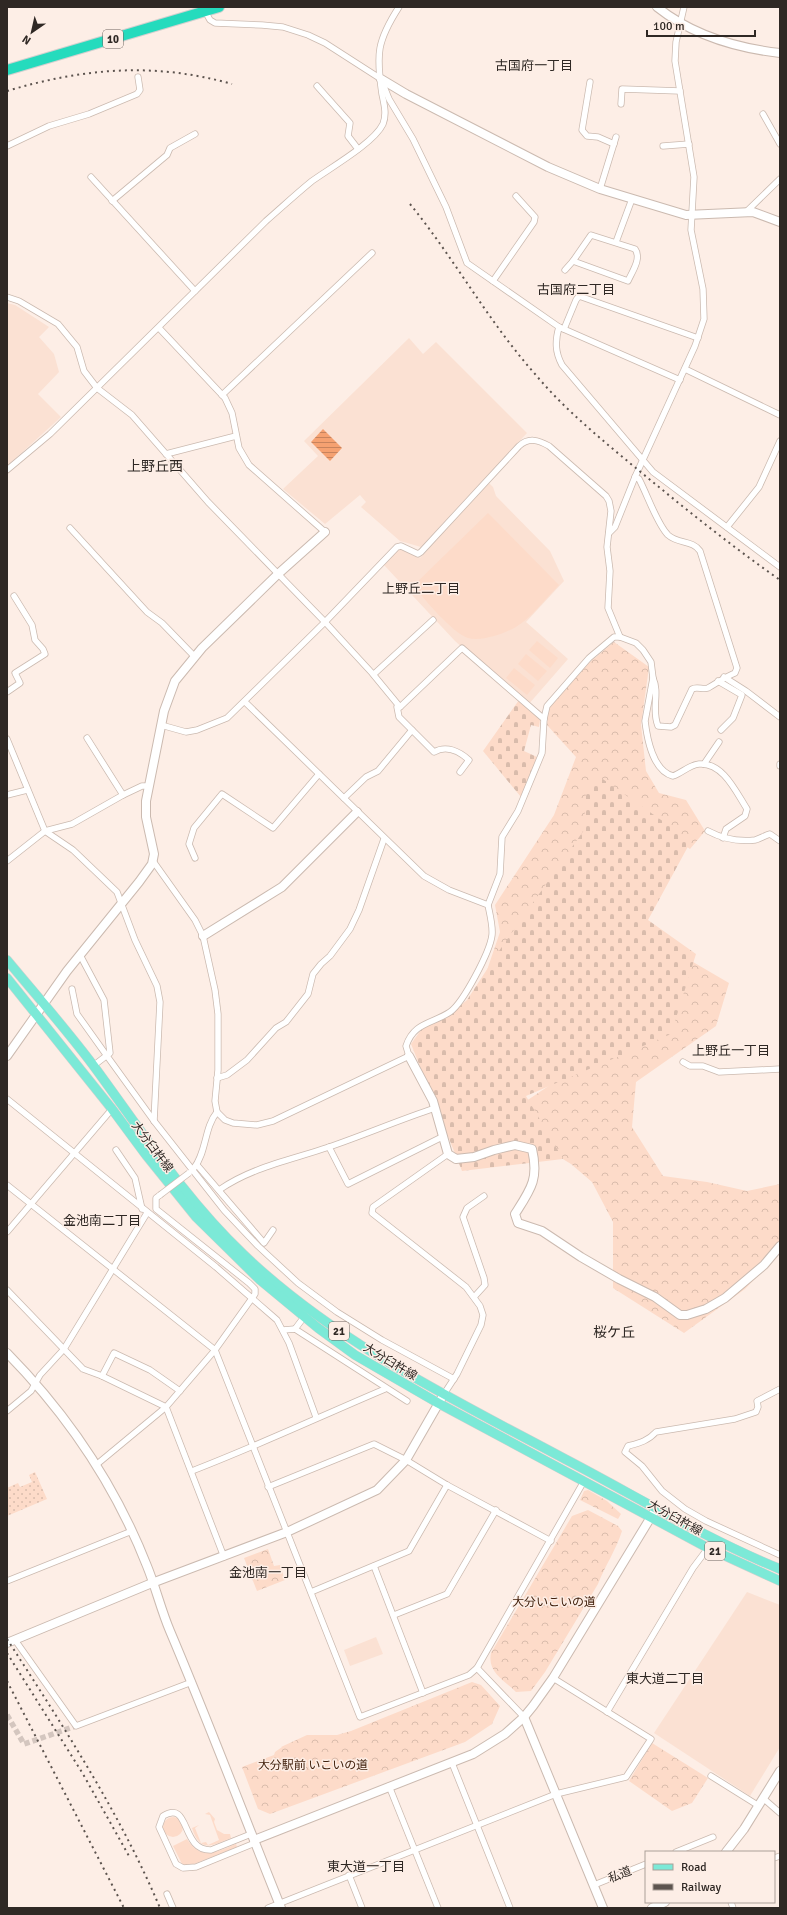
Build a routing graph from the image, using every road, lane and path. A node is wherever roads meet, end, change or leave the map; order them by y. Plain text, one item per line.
1 (219, 7) edge
2 (399, 7) edge
3 (657, 7) edge
4 (684, 7) edge
5 (206, 11) junction
6 (681, 23) junction
7 (780, 53) edge
8 (7, 70) edge
9 (138, 77) dead end
10 (381, 78) junction
11 (590, 82) dead end
12 (317, 86) dead end
13 (680, 91) junction
14 (621, 104) dead end
15 (762, 114) dead end
16 (195, 134) dead end
17 (616, 137) dead end
18 (614, 144) junction
19 (689, 144) junction
20 (780, 144) edge
21 (7, 146) edge
22 (663, 146) dead end
23 (358, 149) junction
24 (90, 177) dead end
25 (780, 179) edge
26 (600, 189) junction
27 (516, 196) dead end
28 (632, 199) junction
29 (112, 201) junction
30 (746, 212) junction
31 (692, 216) junction
32 (780, 222) edge
33 (616, 242) junction
34 (372, 253) dead end
35 (574, 261) junction
36 (565, 270) dead end
37 (493, 280) junction
38 (195, 291) junction
39 (7, 297) edge
40 (159, 328) junction
41 (562, 328) junction
42 (698, 338) junction
43 (684, 369) junction
44 (680, 380) junction
45 (97, 388) junction
46 (222, 395) junction
47 (780, 415) edge
48 (236, 436) junction
49 (780, 442) edge
50 (166, 454) junction
51 (642, 461) junction
52 (7, 470) edge
53 (635, 477) junction
54 (727, 527) junction
55 (70, 528) dead end
56 (325, 532) joint
57 (609, 534) junction
58 (780, 567) edge
59 (278, 574) junction
60 (14, 596) dead end
61 (433, 620) dead end
62 (325, 622) junction
63 (620, 636) junction
64 (194, 656) junction
65 (374, 674) junction
66 (724, 677) junction
67 (653, 678) junction
68 (718, 681) junction
69 (7, 692) edge
70 (245, 702) junction
71 (400, 707) junction
72 (780, 717) edge
73 (544, 719) junction
74 (161, 725) junction
75 (412, 730) junction
76 (721, 730) dead end
77 (87, 738) dead end
78 (7, 739) edge
79 (719, 742) dead end
80 (704, 764) junction
81 (460, 772) dead end
82 (319, 774) junction
83 (149, 786) junction
84 (27, 790) junction
85 (7, 795) edge
86 (122, 795) junction
87 (344, 798) junction
88 (358, 812) junction
89 (45, 831) junction
90 (708, 831) dead end
91 (723, 838) junction
92 (384, 839) junction
93 (780, 841) edge
94 (195, 858) dead end
95 (7, 861) edge
96 (153, 861) junction
97 (122, 903) junction
98 (488, 905) junction
99 (203, 936) junction
100 (80, 955) junction
101 (7, 960) edge
102 (7, 978) edge
103 (72, 989) dead end
104 (44, 1005) junction
105 (38, 1015) junction
106 (7, 1056) edge
107 (107, 1056) junction
108 (409, 1056) junction
109 (683, 1062) dead end
110 (93, 1066) junction
111 (780, 1069) edge
112 (217, 1078) junction
113 (7, 1099) edge
114 (435, 1108) junction
115 (112, 1109) junction
116 (217, 1112) junction
117 (154, 1121) junction
118 (442, 1137) junction
119 (329, 1147) junction
120 (116, 1150) dead end
121 (74, 1152) junction
122 (448, 1154) junction
123 (193, 1169) junction
124 (7, 1185) edge
125 (219, 1190) junction
126 (484, 1196) dead end
127 (30, 1203) junction
128 (142, 1209) junction
129 (147, 1213) junction
130 (273, 1230) dead end
131 (7, 1232) edge
132 (780, 1246) edge
133 (113, 1269) junction
134 (7, 1290) edge
135 (475, 1296) junction
136 (252, 1300) junction
137 (304, 1317) junction
138 (295, 1329) junction
139 (283, 1330) junction
140 (64, 1349) junction
141 (215, 1350) junction
142 (7, 1353) edge
143 (102, 1376) junction
144 (454, 1379) junction
145 (36, 1382) junction
146 (385, 1388) junction
147 (780, 1389) edge
148 (180, 1391) junction
149 (444, 1394) junction
150 (407, 1401) dead end
151 (438, 1403) junction
152 (166, 1408) junction
153 (7, 1411) edge
154 (316, 1417) junction
155 (253, 1448) junction
156 (406, 1460) junction
157 (96, 1465) junction
158 (192, 1471) junction
159 (584, 1481) junction
160 (448, 1485) junction
161 (268, 1487) junction
162 (656, 1508) junction
163 (496, 1510) junction
164 (650, 1517) junction
165 (132, 1531) junction
166 (287, 1532) junction
167 (551, 1540) junction
168 (708, 1548) junction
169 (780, 1555) edge
170 (224, 1557) junction
171 (374, 1566) junction
172 (780, 1569) edge
173 (7, 1581) edge
174 (780, 1581) edge
175 (152, 1583) junction
176 (311, 1592) junction
177 (394, 1615) junction
178 (15, 1640) junction
179 (7, 1643) edge
180 (477, 1668) junction
181 (553, 1678) junction
182 (192, 1682) junction
183 (423, 1693) junction
184 (607, 1712) junction
185 (524, 1717) junction
186 (452, 1764) junction
187 (780, 1771) edge
188 (711, 1776) dead end
189 (389, 1786) junction
190 (556, 1794) junction
191 (761, 1802) junction
192 (780, 1813) edge
193 (477, 1825) junction
194 (713, 1837) dead end
195 (253, 1839) junction
196 (414, 1849) junction
197 (678, 1851) edge
198 (727, 1851) edge
199 (645, 1864) edge
200 (349, 1875) junction
201 (594, 1885) junction
202 (167, 1894) dead end
203 (663, 1903) edge
204 (280, 1906) edge
205 (173, 1908) edge
206 (268, 1908) edge
207 (362, 1908) edge
208 (438, 1908) edge
209 (510, 1908) edge
210 (603, 1908) edge
211 (652, 1908) edge

1 - 5 highway, 10
2 - 10 street
3 - 6 street
4 - 6 street
5 - 8 highway, 10
5 - 10 street
6 - 7 street
6 - 13 street
9 - 21 street
10 - 23 street
10 - 26 street
10 - 37 street
11 - 18 street
12 - 23 street
13 - 14 street
13 - 19 street
15 - 20 street
16 - 29 street
17 - 18 street
18 - 26 street
19 - 22 street
19 - 31 street
23 - 38 street
24 - 29 street
25 - 30 street
26 - 28 street
27 - 37 street
28 - 31 street
28 - 33 street
29 - 38 street
30 - 31 street
30 - 32 street
31 - 42 street
33 - 35 street
33 - 35 street
34 - 46 street
35 - 36 street
37 - 41 street
38 - 40 street
39 - 45 street
40 - 45 street
40 - 46 street
41 - 42 street
41 - 44 street
41 - 51 street
42 - 43 street
43 - 44 street
43 - 47 street
44 - 51 street
45 - 50 street
45 - 52 street
46 - 48 street
48 - 50 street
48 - 56 street
49 - 54 street
50 - 59 street
51 - 53 street
51 - 54 street
53 - 57 street
53 - 66 street
54 - 58 street
55 - 64 street
56 - 59 street
57 - 62 street
57 - 63 street
59 - 62 street
59 - 64 street
60 - 69 street
61 - 65 street
62 - 65 street
62 - 70 street
63 - 67 street
63 - 73 street
64 - 74 street
65 - 71 street
66 - 68 street
66 - 72 street
67 - 68 street
67 - 80 street
68 - 76 street
70 - 74 street
70 - 82 street
71 - 73 street
71 - 75 street
73 - 98 street
74 - 83 street
75 - 81 street
75 - 87 street
77 - 86 street
78 - 84 street
79 - 80 street
80 - 91 street
82 - 87 street
82 - 94 street
83 - 86 street
83 - 96 street
84 - 85 street
84 - 89 street
86 - 89 street
87 - 88 street
88 - 92 street
88 - 99 street
89 - 95 street
89 - 97 street
90 - 91 street
91 - 93 street
92 - 98 street
92 - 112 street
96 - 97 street
96 - 99 street
97 - 100 street
97 - 117 street
98 - 108 street
99 - 112 street
100 - 104 street
100 - 107 street
101 - 104 main road, 大分臼杵線 / 21
102 - 105 main road, 大分臼杵線 / 21
103 - 107 street
104 - 105 street
104 - 110 main road, 大分臼杵線 / 21
105 - 106 street
105 - 115 main road, 大分臼杵線 / 21
107 - 110 street
107 - 117 street
108 - 114 street
108 - 116 street
109 - 111 street
110 - 149 main road, 大分臼杵線 / 21
112 - 116 street
113 - 121 street
114 - 118 street
114 - 119 street
115 - 121 street
115 - 137 main road, 大分臼杵線 / 21
116 - 123 street
117 - 123 street
118 - 119 street
118 - 122 street
119 - 125 street
120 - 128 street
121 - 127 street
121 - 128 street
122 - 132 street
122 - 135 street
123 - 125 street
123 - 136 street, bridge
123 - 144 street
124 - 127 street
125 - 130 street
126 - 135 street
127 - 131 street
127 - 133 street
128 - 129 street
129 - 133 street
129 - 136 street
133 - 140 street
133 - 141 street
134 - 140 street
135 - 144 street
136 - 139 street
136 - 141 street
137 - 138 street
137 - 151 main road, 大分臼杵線 / 21
138 - 139 street
138 - 146 street
139 - 154 street
140 - 143 street
140 - 145 street
141 - 148 street
141 - 155 street
142 - 145 street
143 - 148 street
143 - 152 street
144 - 149 street
145 - 153 street
145 - 157 street
146 - 150 street
146 - 154 street
147 - 169 street
148 - 152 street
149 - 151 street
149 - 162 main road, 大分臼杵線 / 21
151 - 156 street
151 - 159 main road, 大分臼杵線 / 21
152 - 157 street
152 - 158 street
154 - 155 street
155 - 158 street
155 - 161 street
156 - 160 street
156 - 161 street
156 - 166 street
157 - 165 street
158 - 170 street
159 - 164 main road, 大分臼杵線 / 21
159 - 167 street
160 - 163 street
160 - 171 street
161 - 166 street
162 - 164 street
162 - 172 main road, 大分臼杵線 / 21
163 - 167 street
163 - 177 street
164 - 168 main road, 大分臼杵線 / 21
164 - 181 street
165 - 173 street
165 - 175 street
166 - 170 street
166 - 176 street
167 - 180 street
168 - 174 main road, 大分臼杵線 / 21
168 - 184 street
170 - 175 street
171 - 176 street
171 - 177 street
175 - 178 street
175 - 182 street
176 - 183 street
177 - 183 street
178 - 179 street
178 - 182 street
180 - 183 street
180 - 185 street
181 - 184 street
181 - 185 street
182 - 195 street
184 - 190 street
185 - 186 street
185 - 190 street
186 - 189 street
186 - 193 street
187 - 191 street
188 - 191 street
189 - 195 street
189 - 196 street
190 - 193 street
190 - 201 street
191 - 192 street
191 - 198 street
193 - 196 street
193 - 209 street
194 - 197 street
195 - 195 street
195 - 204 street
196 - 200 street
196 - 208 street
199 - 201 street, 私道
200 - 204 street
200 - 207 street
201 - 210 street
202 - 205 street
203 - 211 street
204 - 206 street

